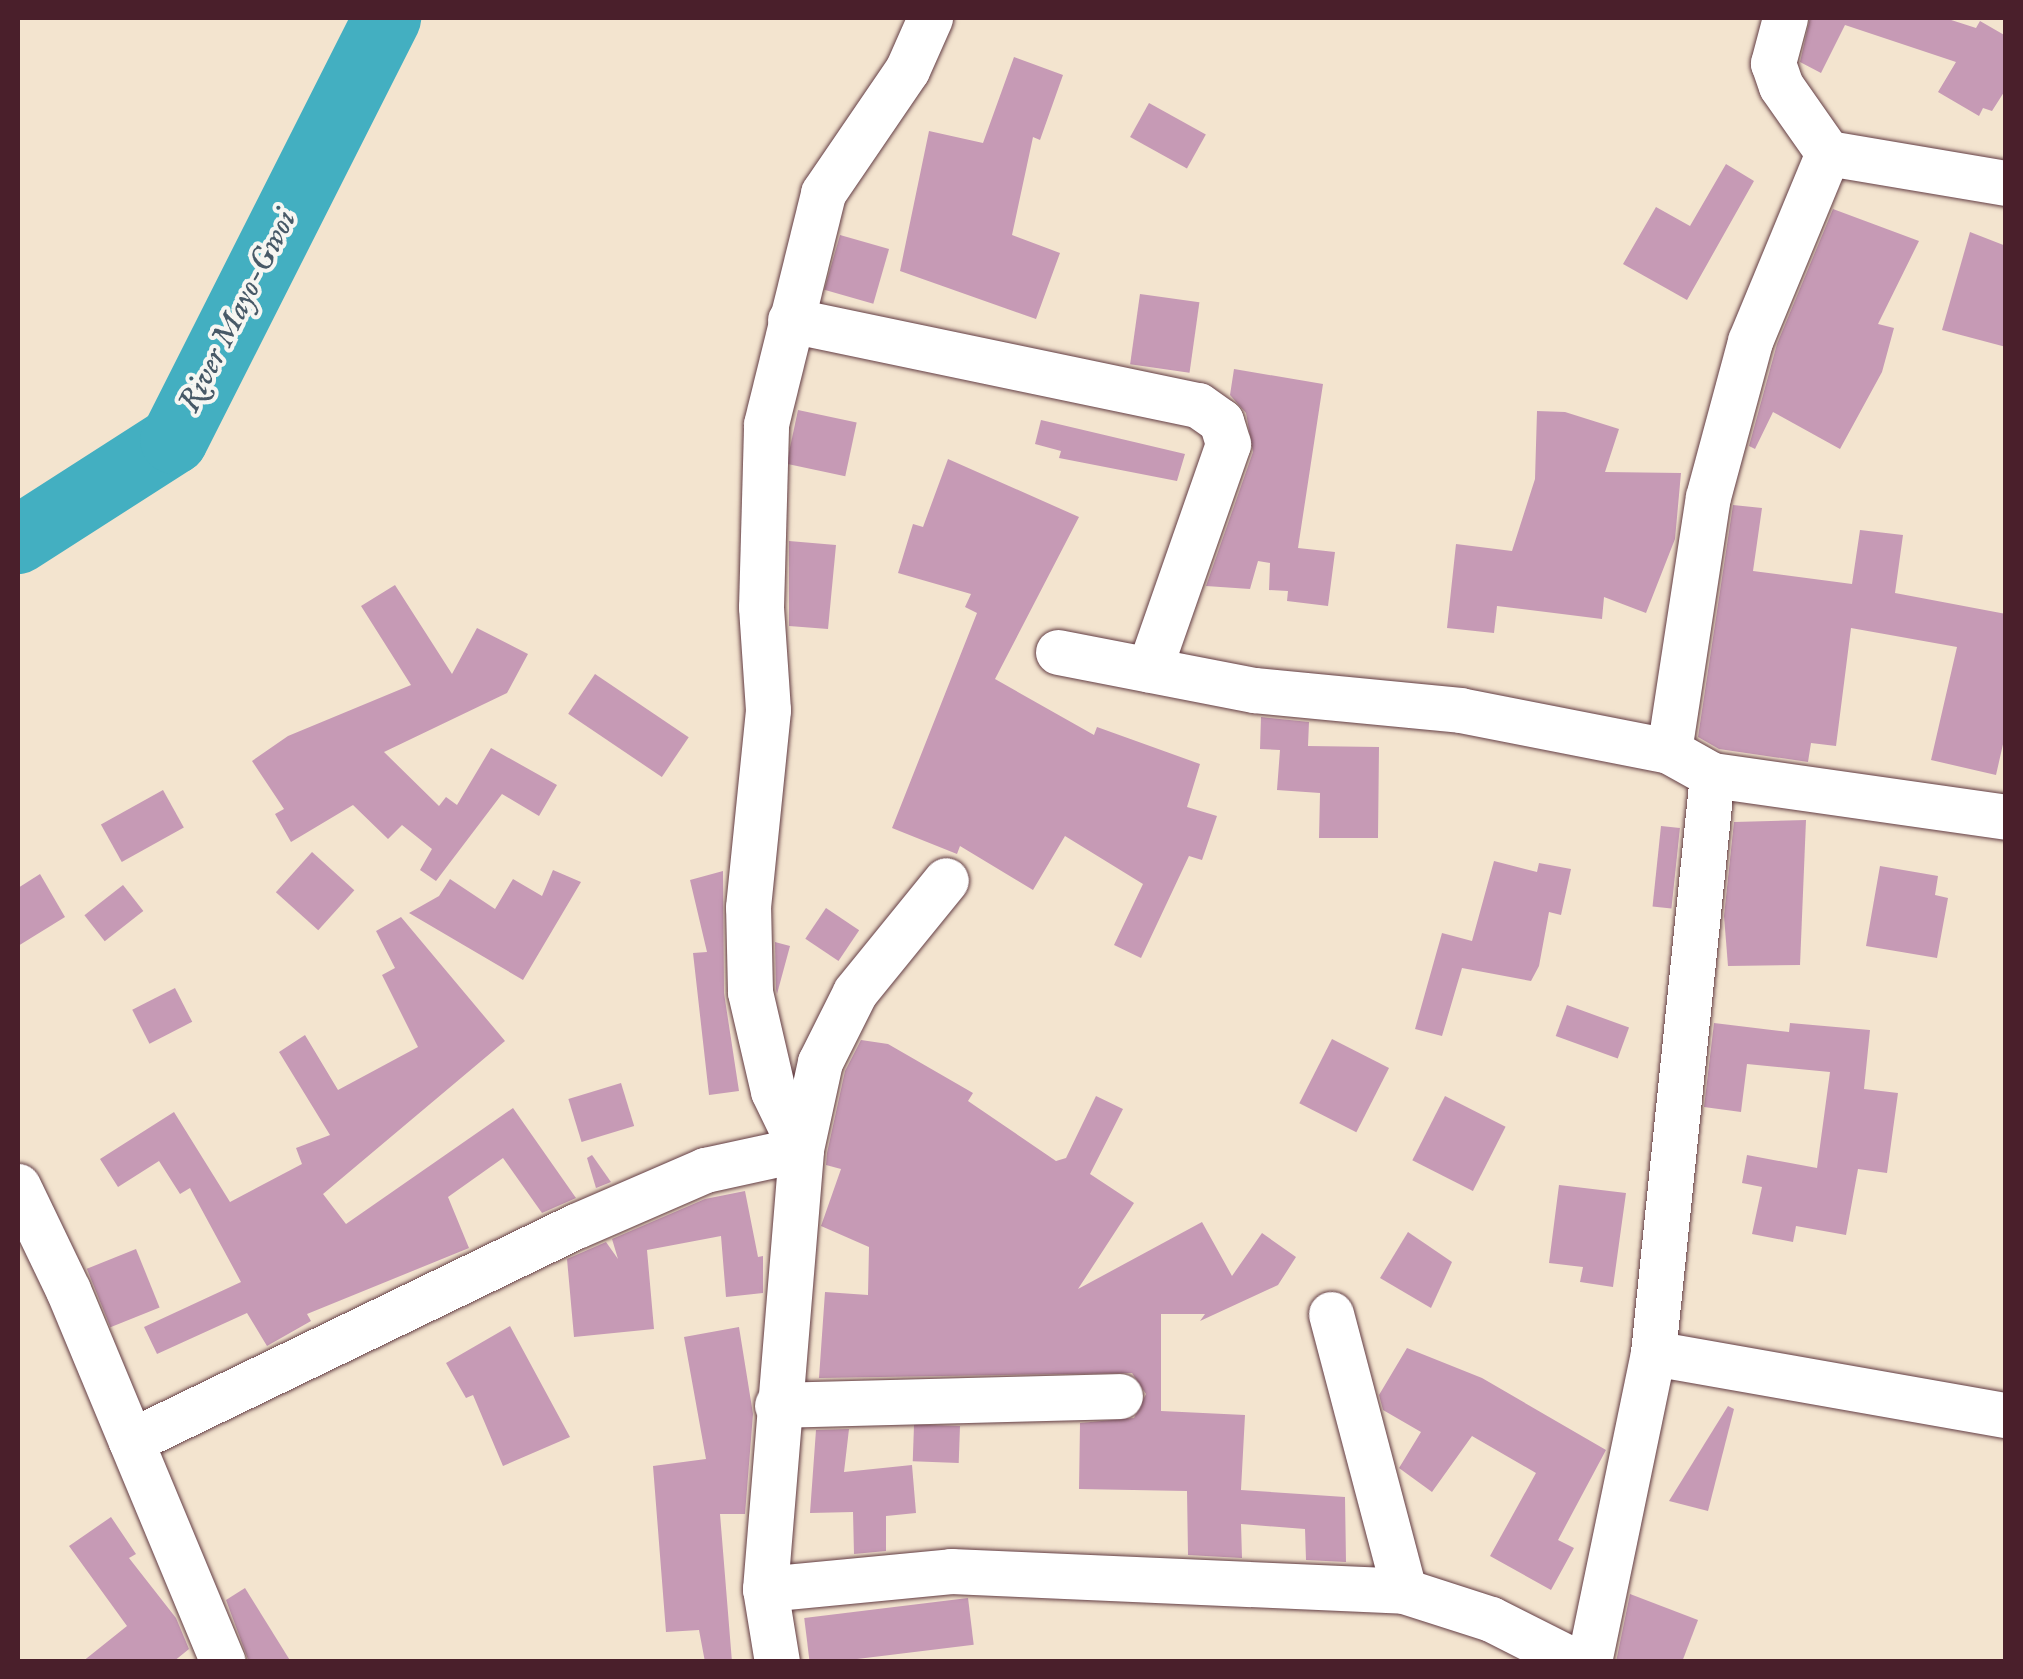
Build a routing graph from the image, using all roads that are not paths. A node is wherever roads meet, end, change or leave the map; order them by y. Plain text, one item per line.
1 (930, 18) edge
2 (1785, 18) edge
3 (1828, 152) junction
4 (2006, 184) edge
5 (790, 320) junction
6 (1058, 652) dead end
7 (1149, 670) junction
8 (1669, 751) junction
9 (1712, 775) junction
10 (2006, 818) edge
11 (946, 880) dead end
12 (801, 1148) junction
13 (18, 1186) edge
14 (1331, 1314) dead end
15 (1653, 1353) junction
16 (1120, 1396) dead end
17 (777, 1405) junction
18 (2006, 1416) edge
19 (131, 1441) junction
20 (766, 1588) junction
21 (1404, 1591) junction
22 (223, 1662) edge
23 (777, 1662) edge
24 (1576, 1662) edge
25 (1589, 1662) edge

1 - 5 street
2 - 3 street
3 - 4 street
3 - 8 street
5 - 7 street
5 - 12 street
6 - 7 street
7 - 8 street
8 - 9 street
9 - 10 street
9 - 15 street
11 - 12 street
12 - 17 street
12 - 19 street
13 - 19 street
14 - 21 street
15 - 18 street
15 - 25 street
16 - 17 street
17 - 20 street
19 - 22 street
20 - 21 street
20 - 23 street
21 - 24 street

